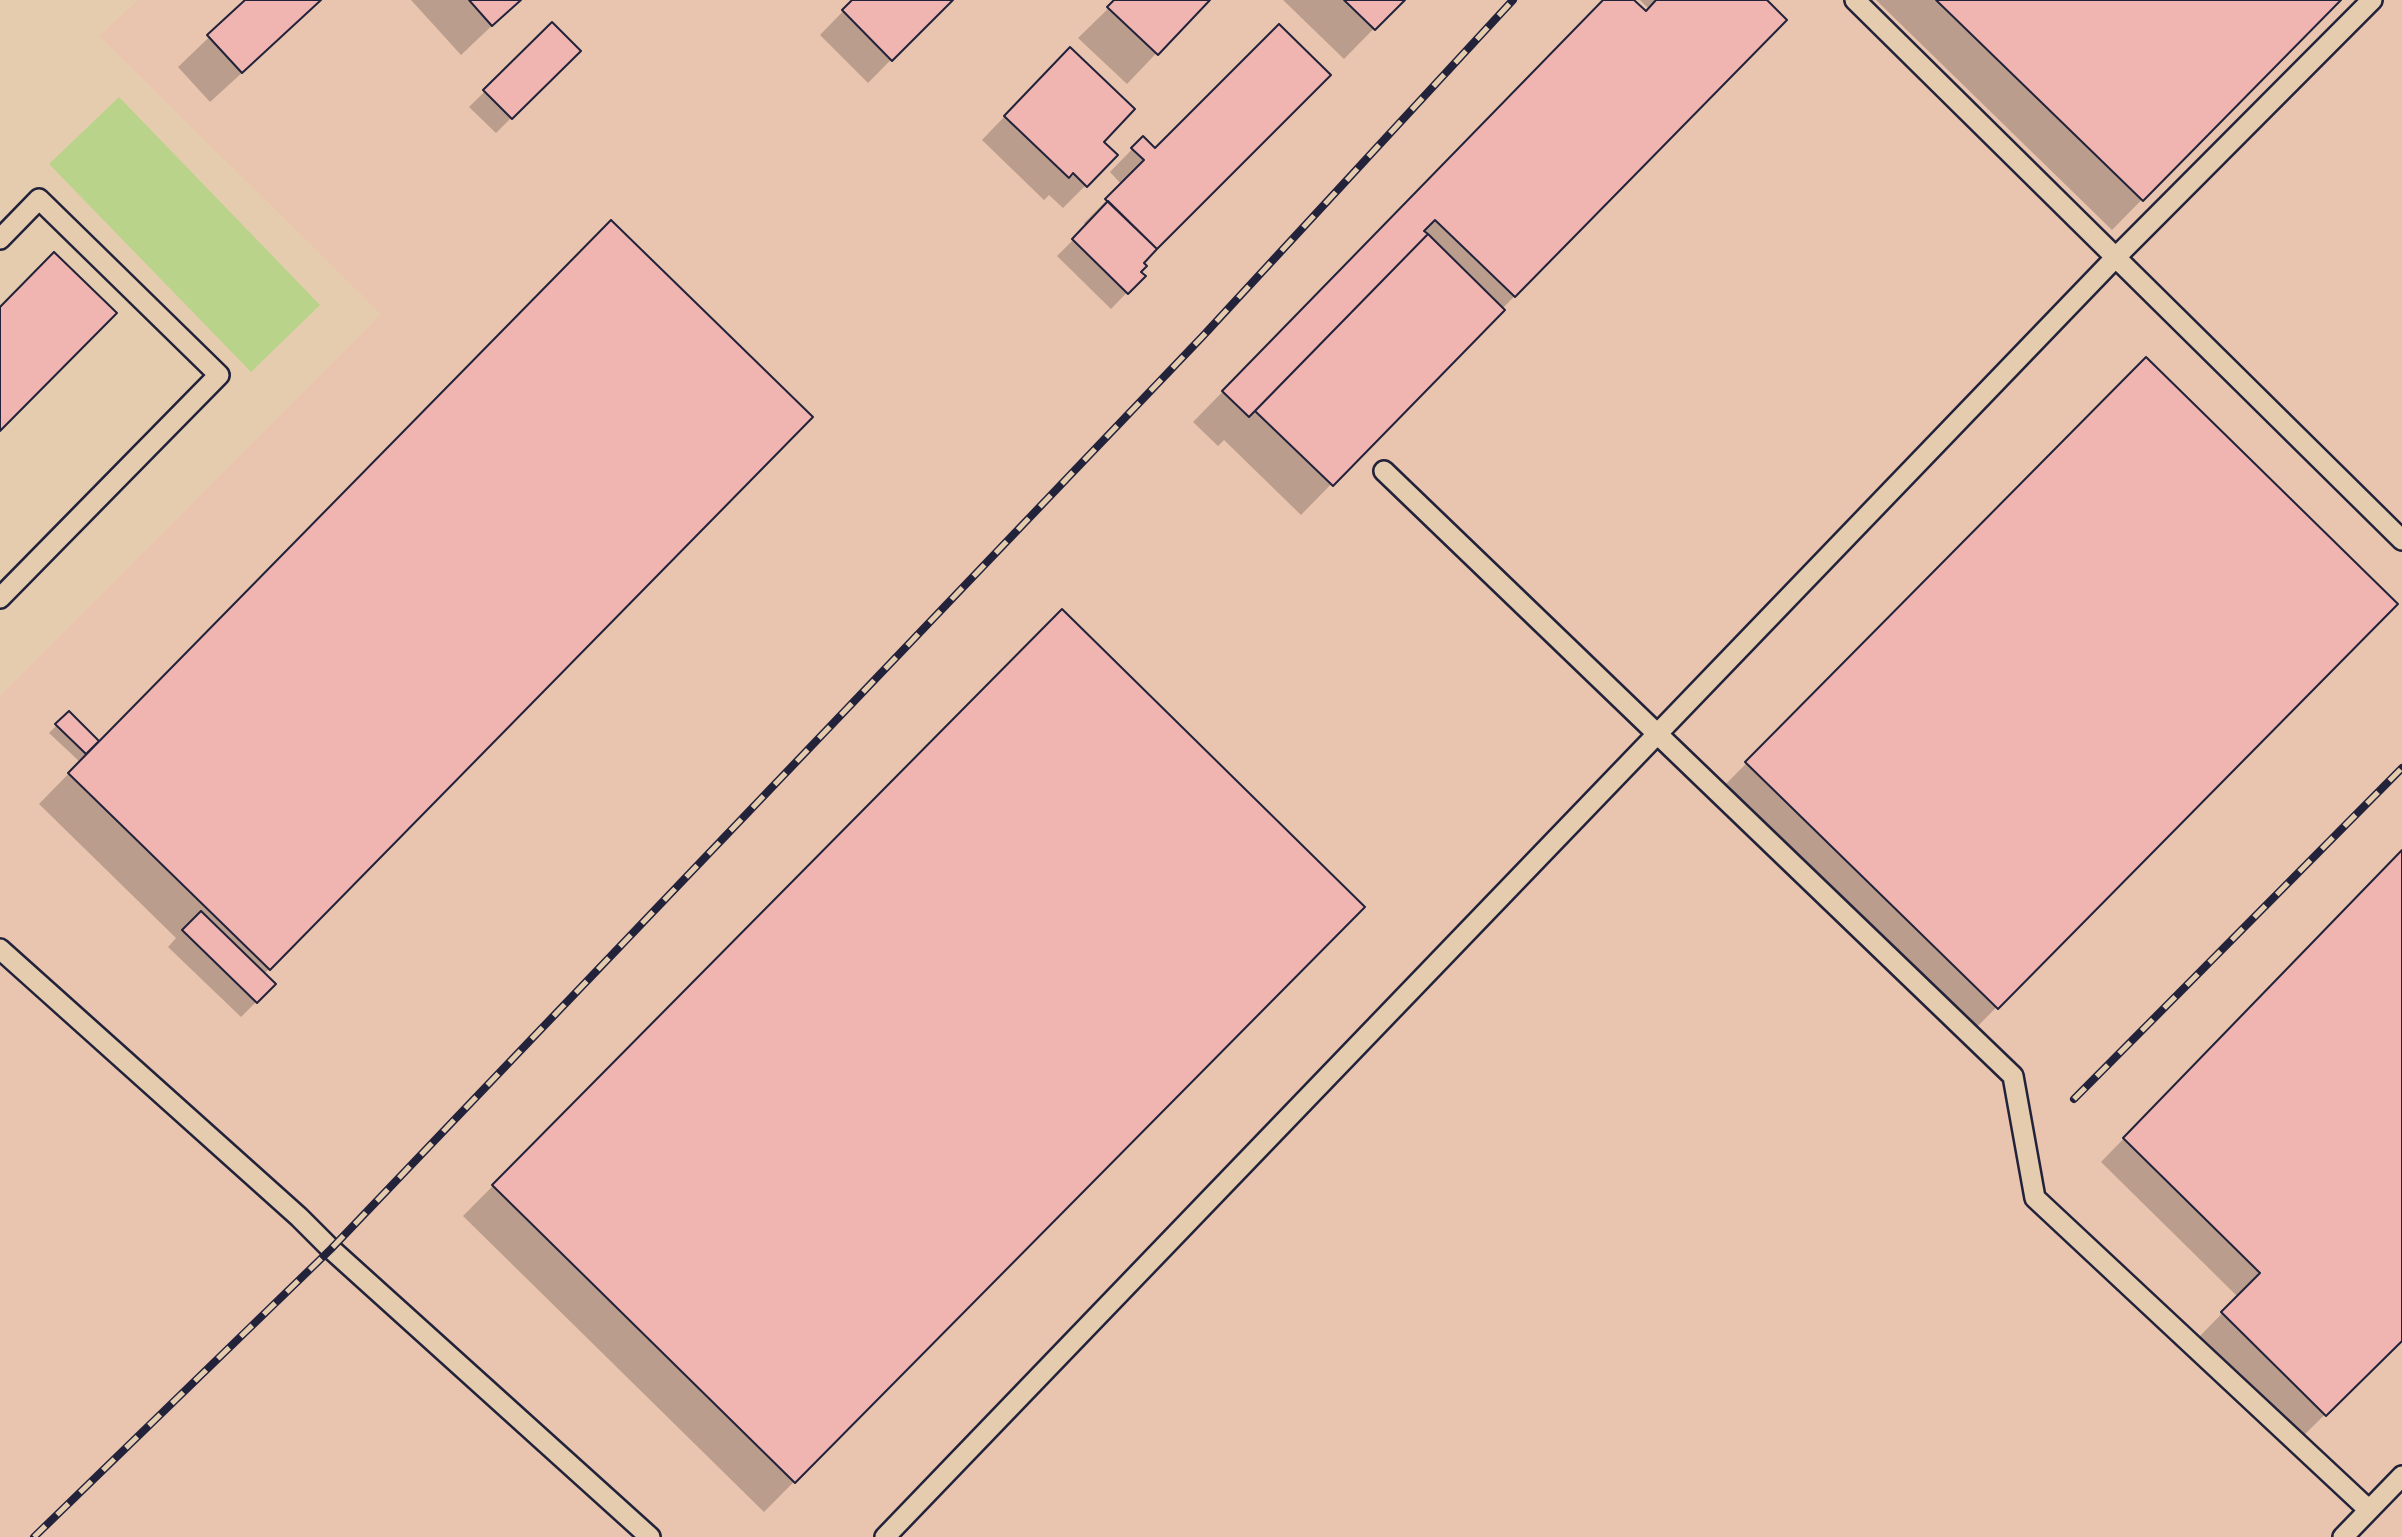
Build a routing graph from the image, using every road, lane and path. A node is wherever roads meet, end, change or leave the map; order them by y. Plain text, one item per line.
1 (1855, 0) edge
2 (2372, 0) edge
3 (0, 239) edge
4 (2115, 258) junction
5 (1384, 471) dead end
6 (2402, 540) edge
7 (0, 598) edge
8 (1656, 733) junction
9 (0, 949) edge
10 (2402, 1476) edge
11 (2369, 1510) junction
12 (650, 1537) edge
13 (886, 1537) edge
14 (2343, 1537) edge

1 - 4 lane
2 - 4 lane
3 - 7 lane
4 - 6 lane
4 - 8 lane
5 - 8 lane
8 - 11 lane
8 - 13 lane
9 - 12 lane
10 - 11 lane
11 - 14 lane

